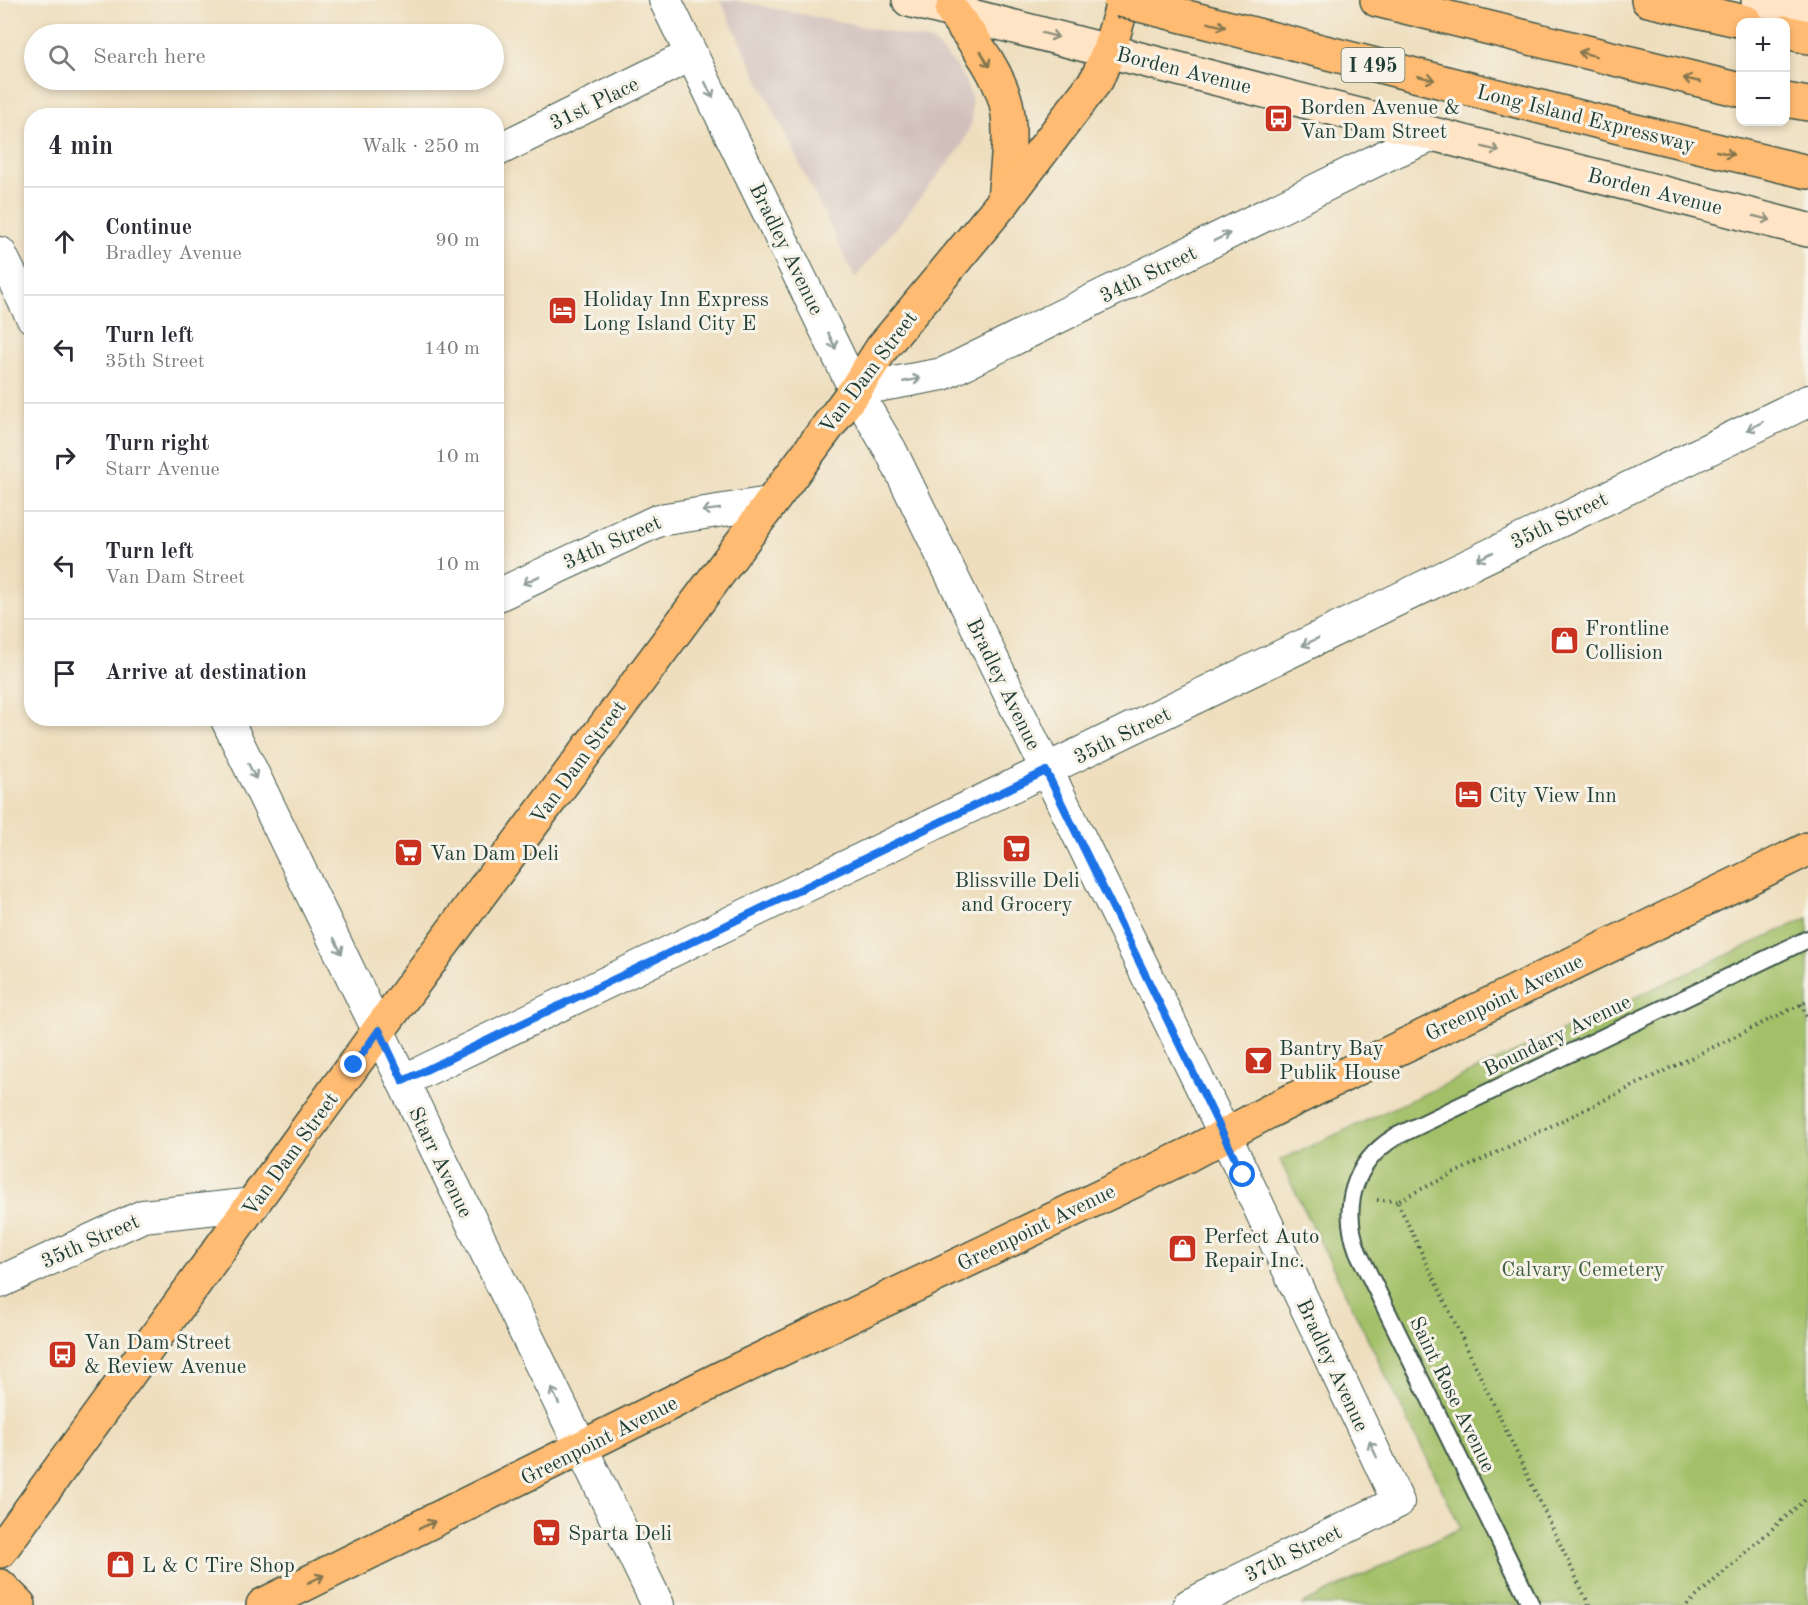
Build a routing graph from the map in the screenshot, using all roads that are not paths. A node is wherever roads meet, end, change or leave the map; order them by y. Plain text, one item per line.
1 (665, 0) edge
2 (909, 0) edge
3 (1122, 0) edge
4 (1377, 0) edge
5 (1648, 0) edge
6 (1758, 0) edge
7 (1808, 6) edge
8 (952, 11) junction
9 (1736, 20) edge
10 (1790, 33) edge
11 (1808, 37) edge
12 (1110, 51) junction
13 (691, 55) junction
14 (1736, 89) edge
15 (1790, 101) edge
16 (1808, 104) edge
17 (1433, 135) junction
18 (504, 147) edge
19 (1808, 172) edge
20 (1004, 201) junction
21 (1808, 230) edge
22 (0, 253) edge
23 (24, 301) edge
24 (855, 390) junction
25 (1808, 401) edge
26 (769, 503) junction
27 (504, 592) edge
28 (234, 726) edge
29 (1046, 771) junction
30 (1808, 849) edge
31 (1808, 939) edge
32 (379, 1030) junction
33 (403, 1081) junction
34 (1225, 1135) junction
35 (1352, 1198) joint
36 (254, 1204) junction
37 (0, 1281) edge
38 (581, 1448) junction
39 (1398, 1502) joint
40 (0, 1551) edge
41 (0, 1586) edge
42 (19, 1605) edge
43 (263, 1605) edge
44 (658, 1605) edge
45 (1189, 1605) edge
46 (1531, 1605) edge

1 - 13 street, Bradley Avenue
2 - 8 main road, Borden Avenue
3 - 12 main road, Van Dam Street
3 -> 19 main road, Long Island Expressway / I 495, bridge
14 -> 4 main road
5 - 9 main road
6 - 7 main road
8 -> 12 main road, Borden Avenue
8 -> 20 main road
10 - 11 main road
12 - 17 main road, Borden Avenue
12 - 20 main road, Van Dam Street
13 - 18 street, 31st Place
13 -> 24 street, Bradley Avenue
15 - 16 main road
17 -> 21 main road, Borden Avenue
24 -> 17 street, 34th Street
20 - 24 main road, Van Dam Street
22 - 23 street
24 - 26 main road, Van Dam Street
24 - 29 street, Bradley Avenue
25 -> 29 street, 35th Street
26 -> 27 street, 34th Street
26 - 32 main road, Van Dam Street
28 -> 32 street, Starr Avenue
29 - 33 street, 35th Street
29 - 34 street, Bradley Avenue
30 - 34 main road, Greenpoint Avenue
31 - 35 lane, Boundary Avenue
32 - 33 street, Starr Avenue
32 - 36 main road, Van Dam Street
38 -> 33 street, Starr Avenue
34 - 38 main road, Greenpoint Avenue
39 -> 34 street, Bradley Avenue
35 - 46 lane, Saint Rose Avenue
36 - 37 street, 35th Street
36 - 40 main road, Van Dam Street
43 -> 38 main road, Greenpoint Avenue
38 - 44 street, Starr Avenue
39 - 45 street, 37th Street
41 - 42 main road

